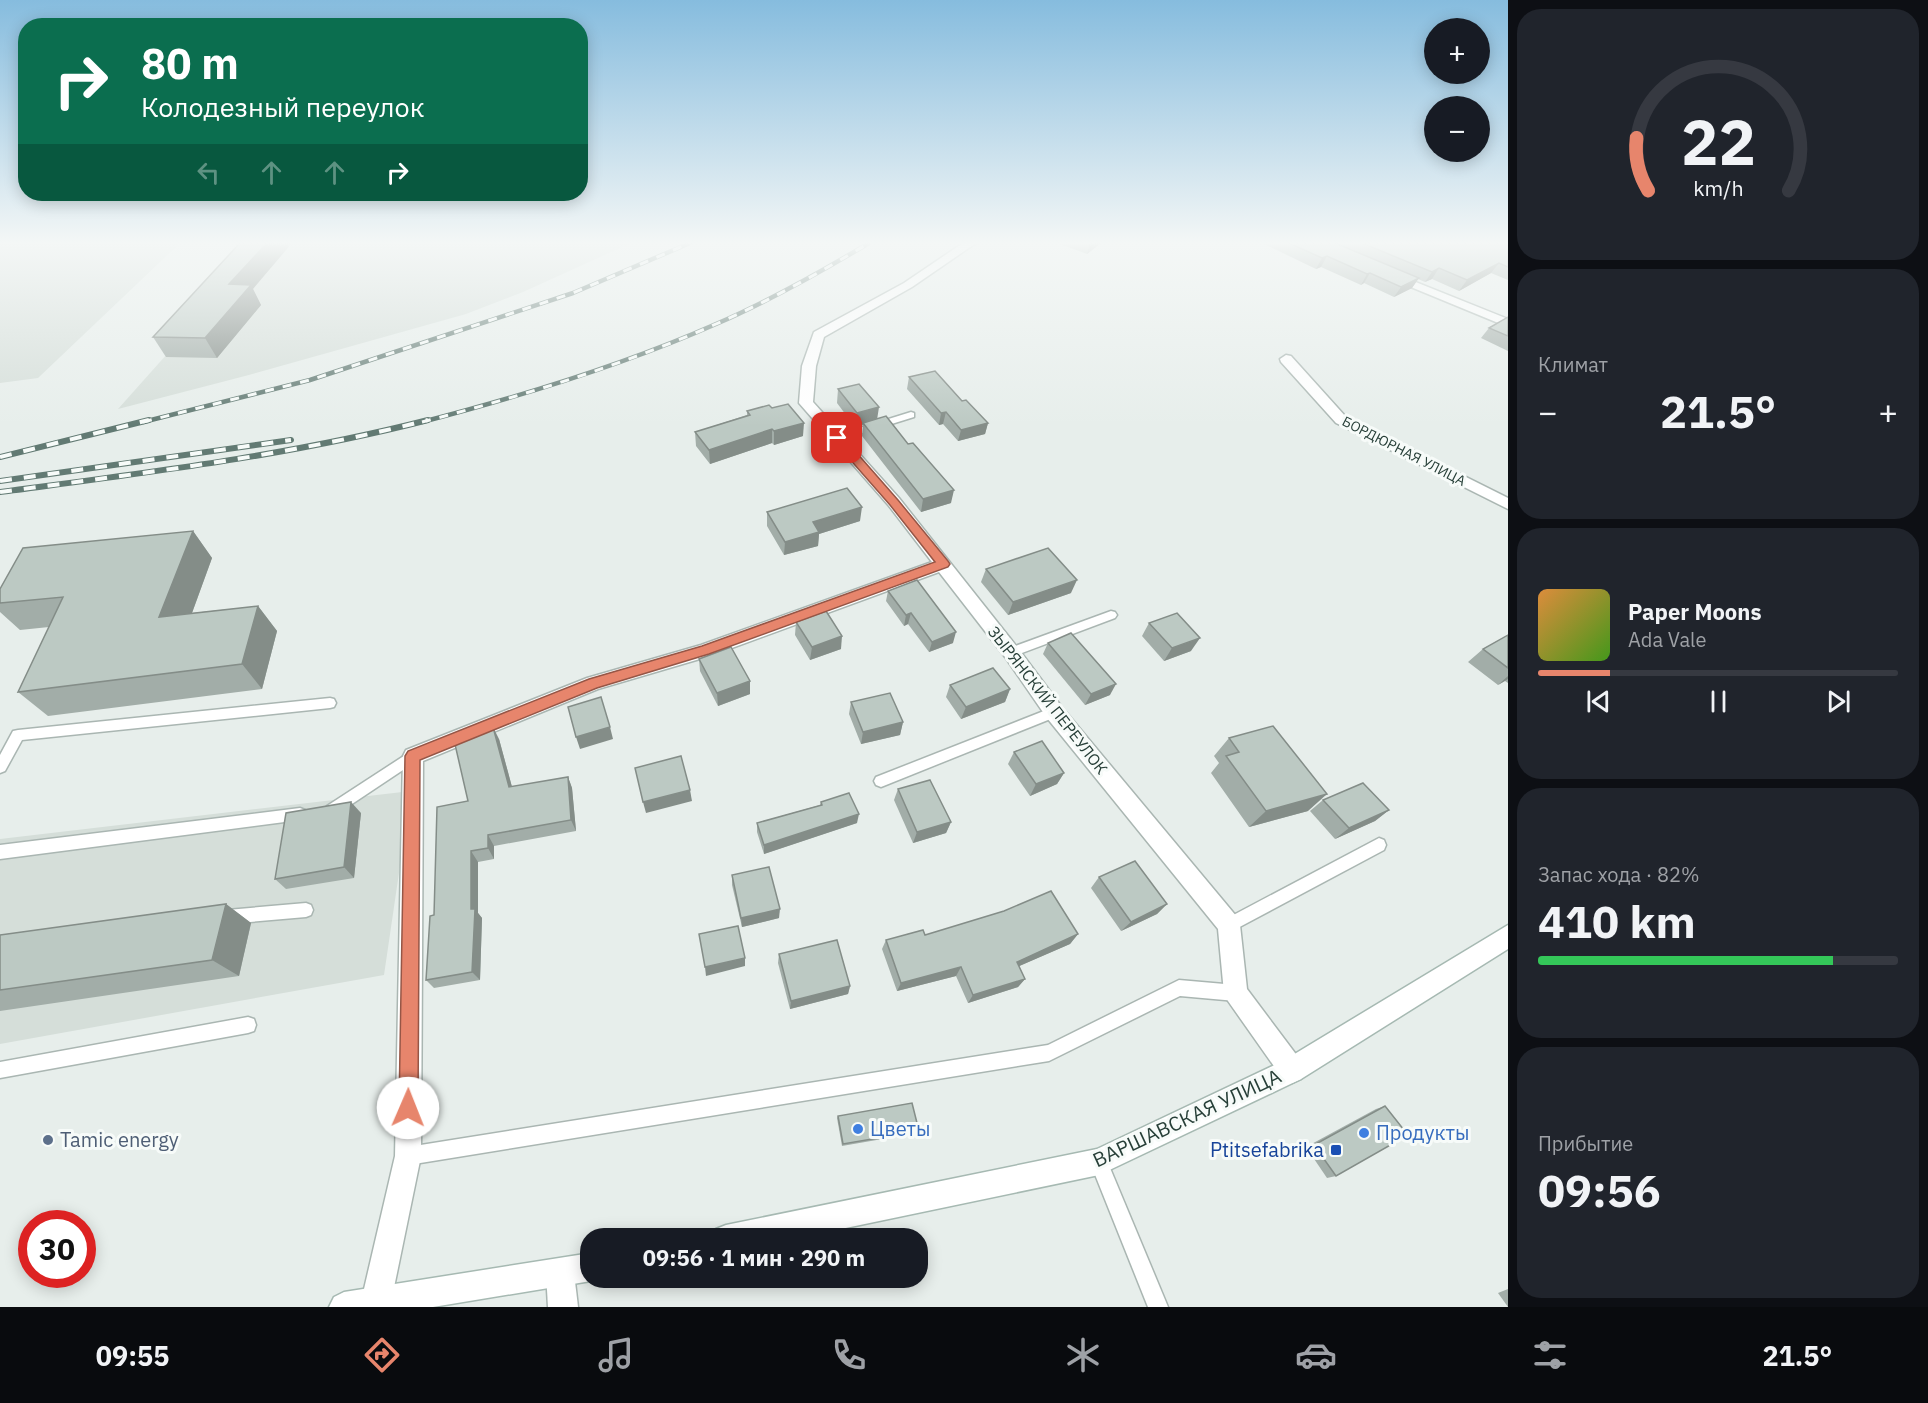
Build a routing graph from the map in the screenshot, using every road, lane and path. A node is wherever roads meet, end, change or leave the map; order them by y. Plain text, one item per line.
1 (874, 304) edge
2 (1461, 304) edge
3 (1508, 323) edge
4 (1286, 359) dead end
5 (911, 415) dead end
6 (837, 438) junction
7 (1508, 504) edge
8 (944, 564) junction
9 (1111, 615) dead end
10 (1011, 652) junction
11 (330, 703) dead end
12 (1054, 712) junction
13 (413, 756) junction
14 (0, 767) edge
15 (881, 780) dead end
16 (1379, 845) dead end
17 (0, 852) edge
18 (306, 909) dead end
19 (207, 919) edge
20 (1229, 925) junction
21 (1508, 936) edge
22 (1236, 993) junction
23 (248, 1025) dead end
24 (0, 1070) edge
25 (1292, 1070) junction
26 (408, 1156) junction
27 (1099, 1162) junction
28 (779, 1228) edge
29 (580, 1269) edge
30 (560, 1273) junction
31 (376, 1302) junction
32 (344, 1307) edge
33 (563, 1307) edge
34 (1158, 1307) edge

1 - 6 street, ЗЫРЯНСКИЙ ПЕРЕУЛОК
2 - 3 street
4 - 7 street, БОРДЮРНАЯ УЛИЦА
5 - 6 lane
6 - 8 street, ЗЫРЯНСКИЙ ПЕРЕУЛОК
8 - 10 street, ЗЫРЯНСКИЙ ПЕРЕУЛОК
8 - 13 street
9 - 10 lane
10 - 12 street, ЗЫРЯНСКИЙ ПЕРЕУЛОК
11 - 14 lane
12 - 15 lane
12 - 20 street, ЗЫРЯНСКИЙ ПЕРЕУЛОК
13 - 17 lane
13 - 26 street
16 - 20 lane
18 - 19 lane
20 - 22 street
21 - 25 street, ВАРШАВСКАЯ УЛИЦА
22 - 25 street
22 - 26 lane
23 - 24 lane
25 - 27 street, ВАРШАВСКАЯ УЛИЦА
26 - 31 street
27 - 28 street, ВАРШАВСКАЯ УЛИЦА
27 - 34 lane
29 - 30 street
30 - 31 street
30 - 33 street
31 - 32 street

